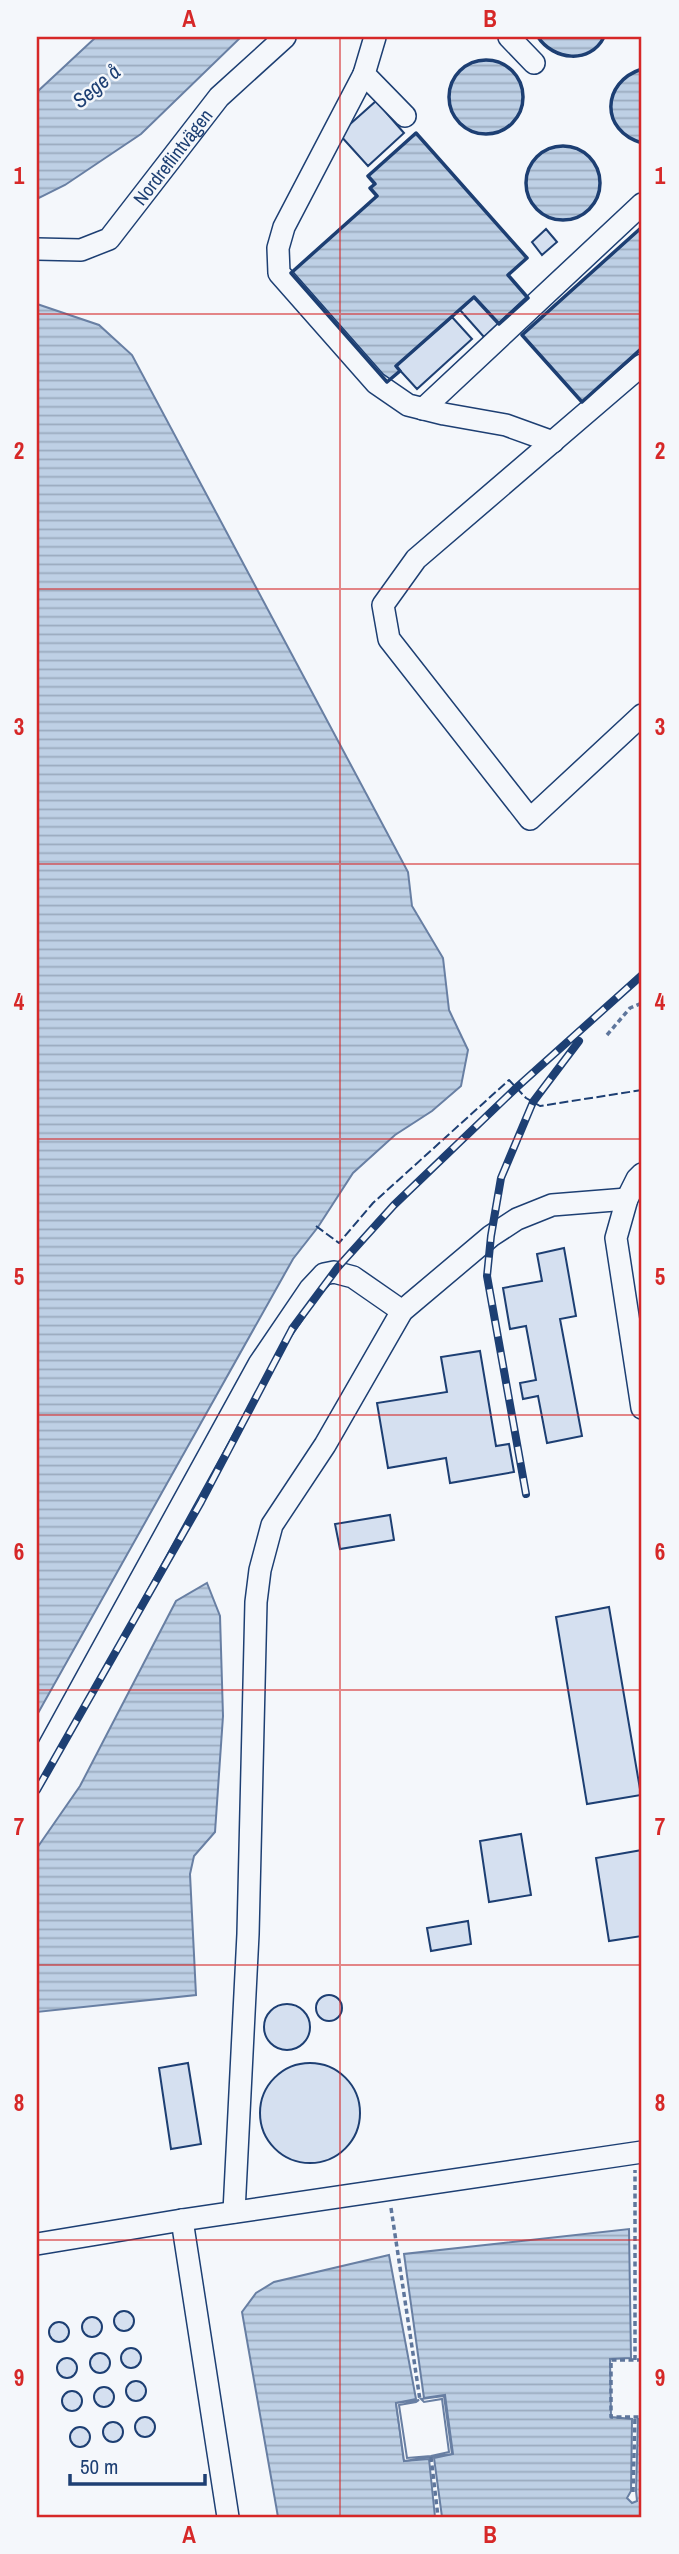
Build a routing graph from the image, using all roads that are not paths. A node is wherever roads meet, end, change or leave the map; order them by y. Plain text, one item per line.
1 (285, 37) edge
2 (375, 37) edge
3 (509, 37) edge
4 (534, 63) dead end
5 (364, 74) junction
6 (405, 116) dead end
7 (642, 204) edge
8 (43, 250) edge
9 (642, 365) edge
10 (423, 409) junction
11 (553, 442) junction
12 (642, 715) edge
13 (642, 1174) edge
14 (627, 1199) junction
15 (402, 1311) junction
16 (642, 1408) edge
17 (37, 1768) edge
18 (639, 2153) edge
19 (234, 2213) junction
20 (183, 2220) junction
21 (37, 2244) edge
22 (228, 2517) edge

1 - 8 street, Nordreflintvägen
2 - 5 street
3 - 4 street
5 - 6 street
5 - 10 street
7 - 10 street
9 - 11 street
10 - 11 street
11 - 12 street
13 - 14 street
14 - 15 street
14 - 16 street
15 - 17 street
15 - 19 street
18 - 19 street
19 - 20 street
20 - 21 street
20 - 22 street

